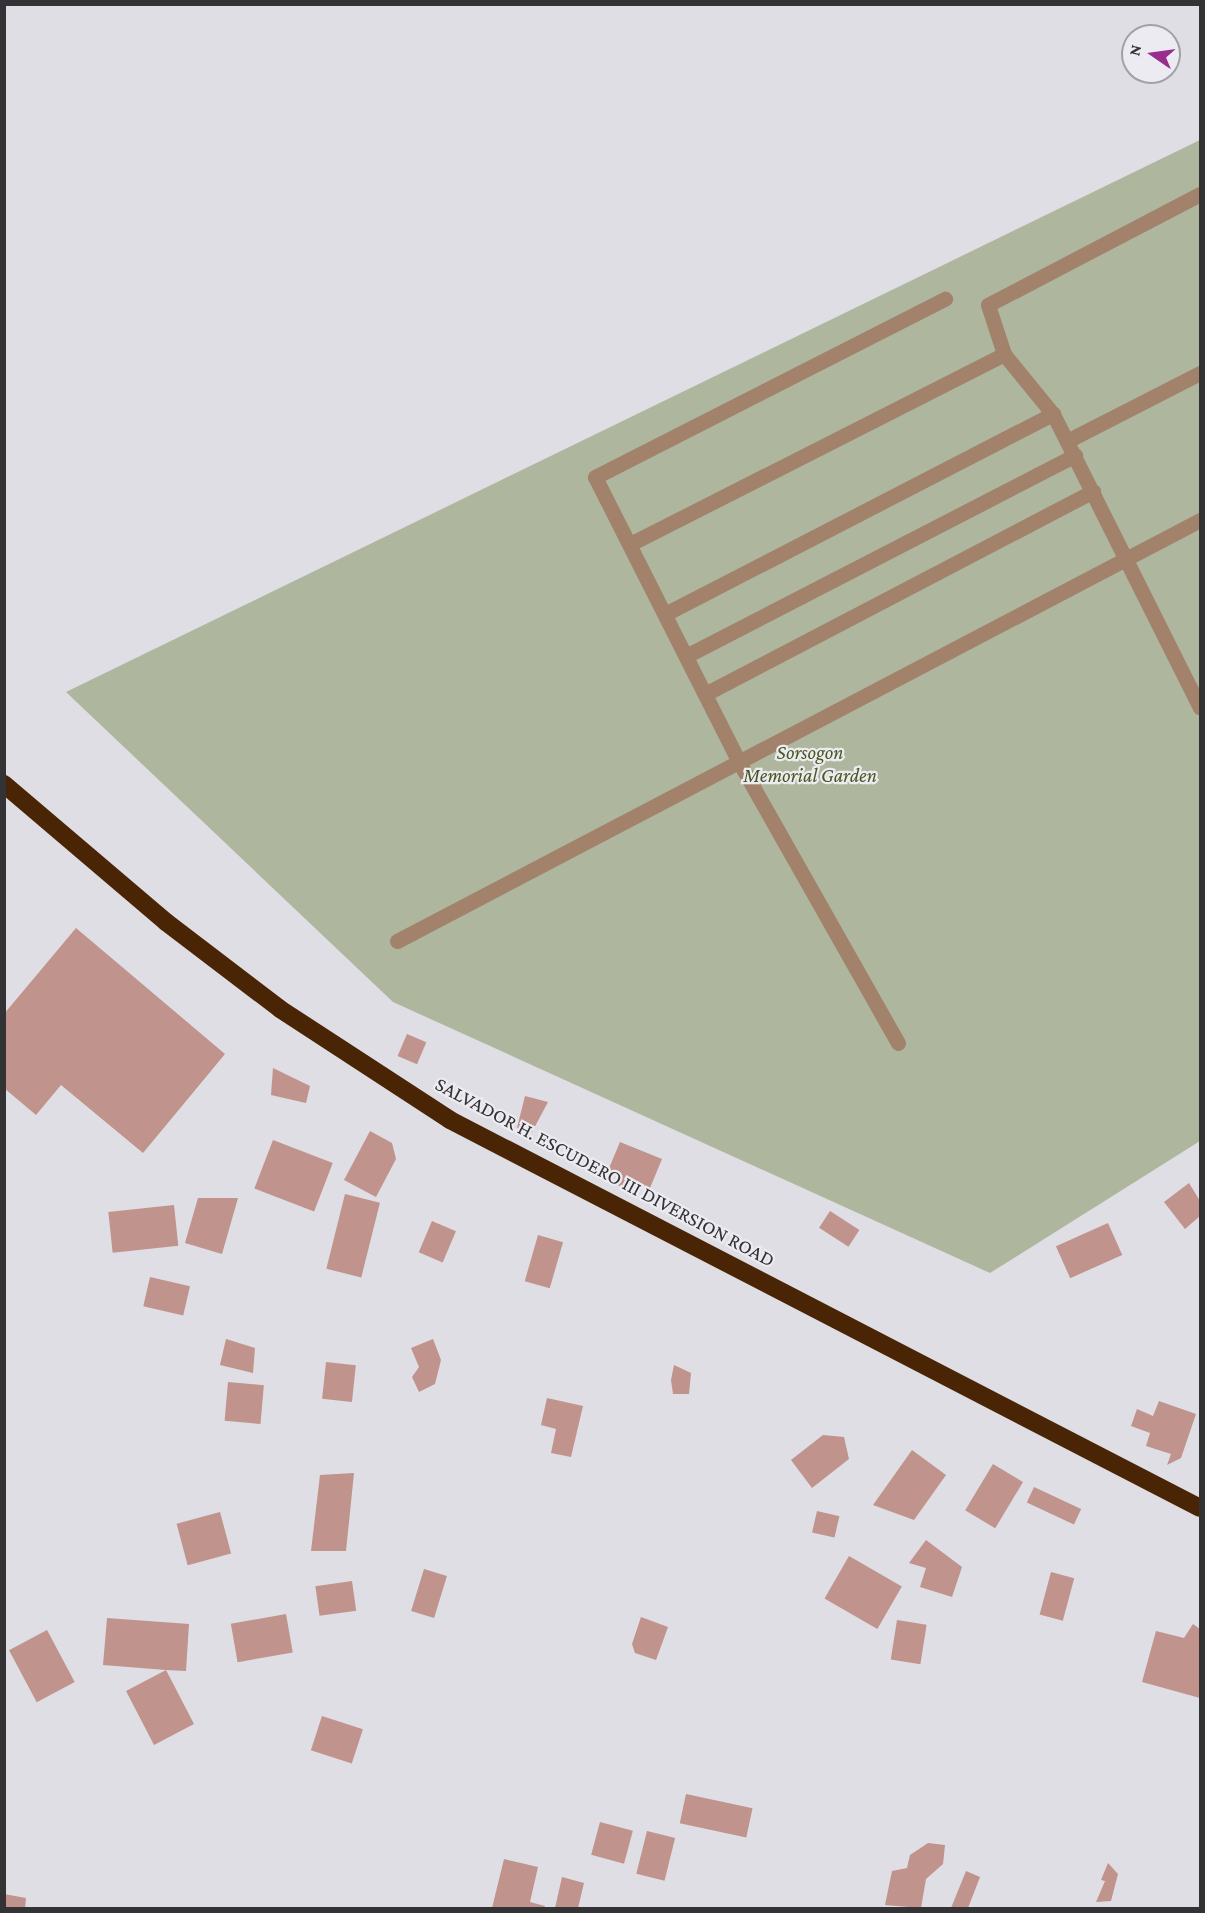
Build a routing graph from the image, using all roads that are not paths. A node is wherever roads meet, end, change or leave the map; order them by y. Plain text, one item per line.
1 (1200, 195) edge
2 (945, 299) dead end
3 (1004, 354) junction
4 (1200, 374) edge
5 (1053, 414) junction
6 (1071, 448) junction
7 (1093, 491) junction
8 (1200, 520) edge
9 (630, 544) junction
10 (1128, 558) junction
11 (665, 614) junction
12 (686, 656) junction
13 (705, 694) junction
14 (1200, 707) edge
15 (738, 762) junction
16 (4, 784) edge
17 (397, 941) dead end
18 (898, 1043) dead end
19 (1200, 1508) edge

1 - 3 lane
2 - 9 lane
3 - 5 lane
3 - 9 lane
4 - 6 lane
5 - 6 lane
5 - 11 lane
6 - 7 lane
6 - 12 lane
7 - 10 lane
7 - 13 lane
8 - 10 lane
9 - 11 lane
10 - 14 lane
10 - 15 lane
11 - 12 lane
12 - 13 lane
13 - 15 lane
15 - 17 lane
15 - 18 lane
16 - 19 highway, SALVADOR H. ESCUDERO III DIVERSION ROAD

